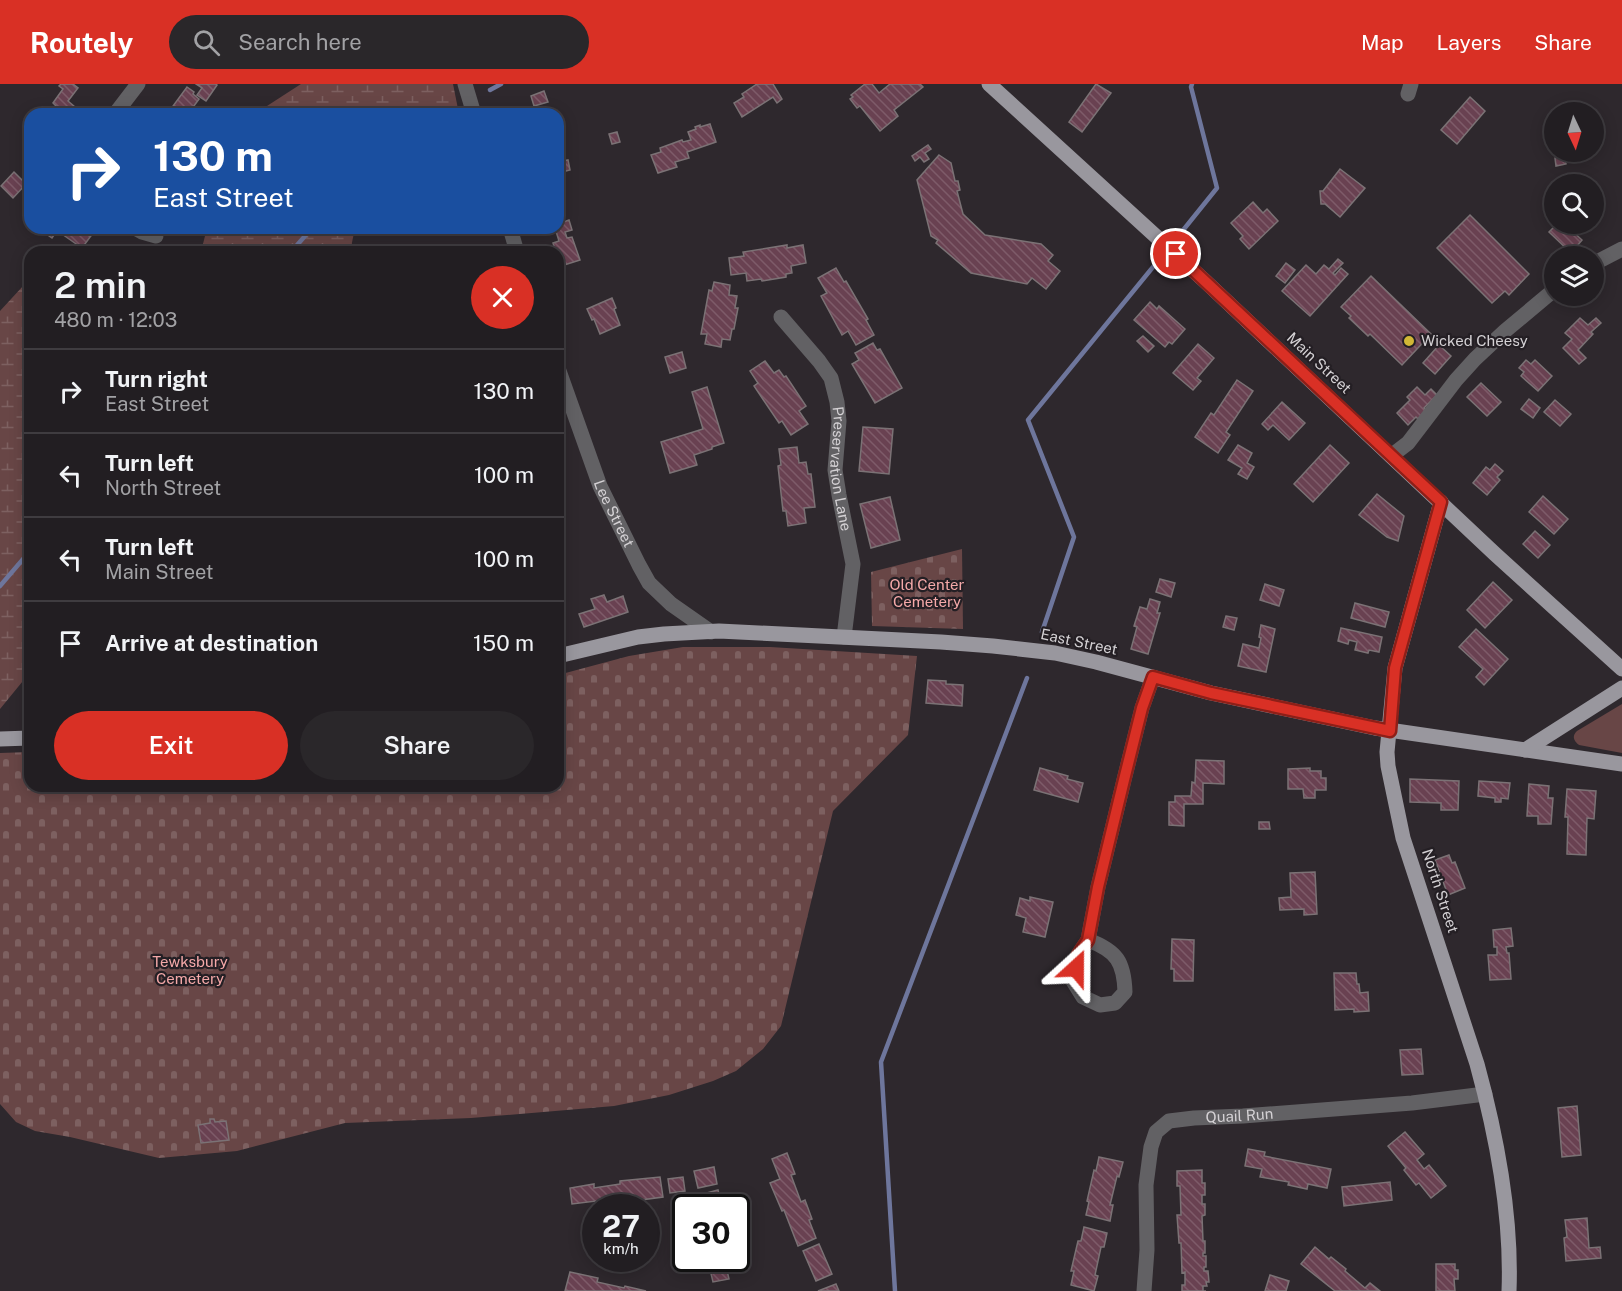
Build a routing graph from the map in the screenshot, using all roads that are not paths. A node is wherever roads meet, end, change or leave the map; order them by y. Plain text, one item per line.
1 (138, 84) edge
2 (465, 84) edge
3 (989, 84) edge
4 (120, 108) edge
5 (472, 108) edge
6 (149, 234) edge
7 (156, 236) dead end
8 (1622, 249) edge
9 (1604, 258) edge
10 (1544, 298) edge
11 (781, 317) dead end
12 (564, 385) edge
13 (1391, 456) junction
14 (1441, 502) junction
15 (711, 632) junction
16 (844, 637) junction
17 (564, 655) edge
18 (1622, 669) edge
19 (1153, 677) junction
20 (1622, 688) edge
21 (1390, 731) junction
22 (24, 738) edge
23 (0, 740) edge
24 (1525, 750) junction
25 (1622, 764) edge
26 (1088, 940) dead end
27 (1485, 1094) junction
28 (1144, 1291) edge
29 (1509, 1291) edge

1 - 4 street
2 - 5 street
3 - 13 main road, Main Street
6 - 7 street
8 - 9 street
10 - 13 street
11 - 16 street, Preservation Lane
12 - 15 street, Lee Street
13 - 14 main road, Main Street
14 - 18 main road, Main Street
14 - 21 main road, North Street
15 - 16 main road, East Street
15 - 17 main road, East Street
16 - 19 main road, East Street
19 - 21 main road, East Street
19 - 26 street
20 - 24 main road
21 - 24 main road, East Street
21 - 27 main road, North Street
22 - 23 main road
24 - 25 main road, East Street
27 - 28 street, Quail Run
27 - 29 main road, North Street

